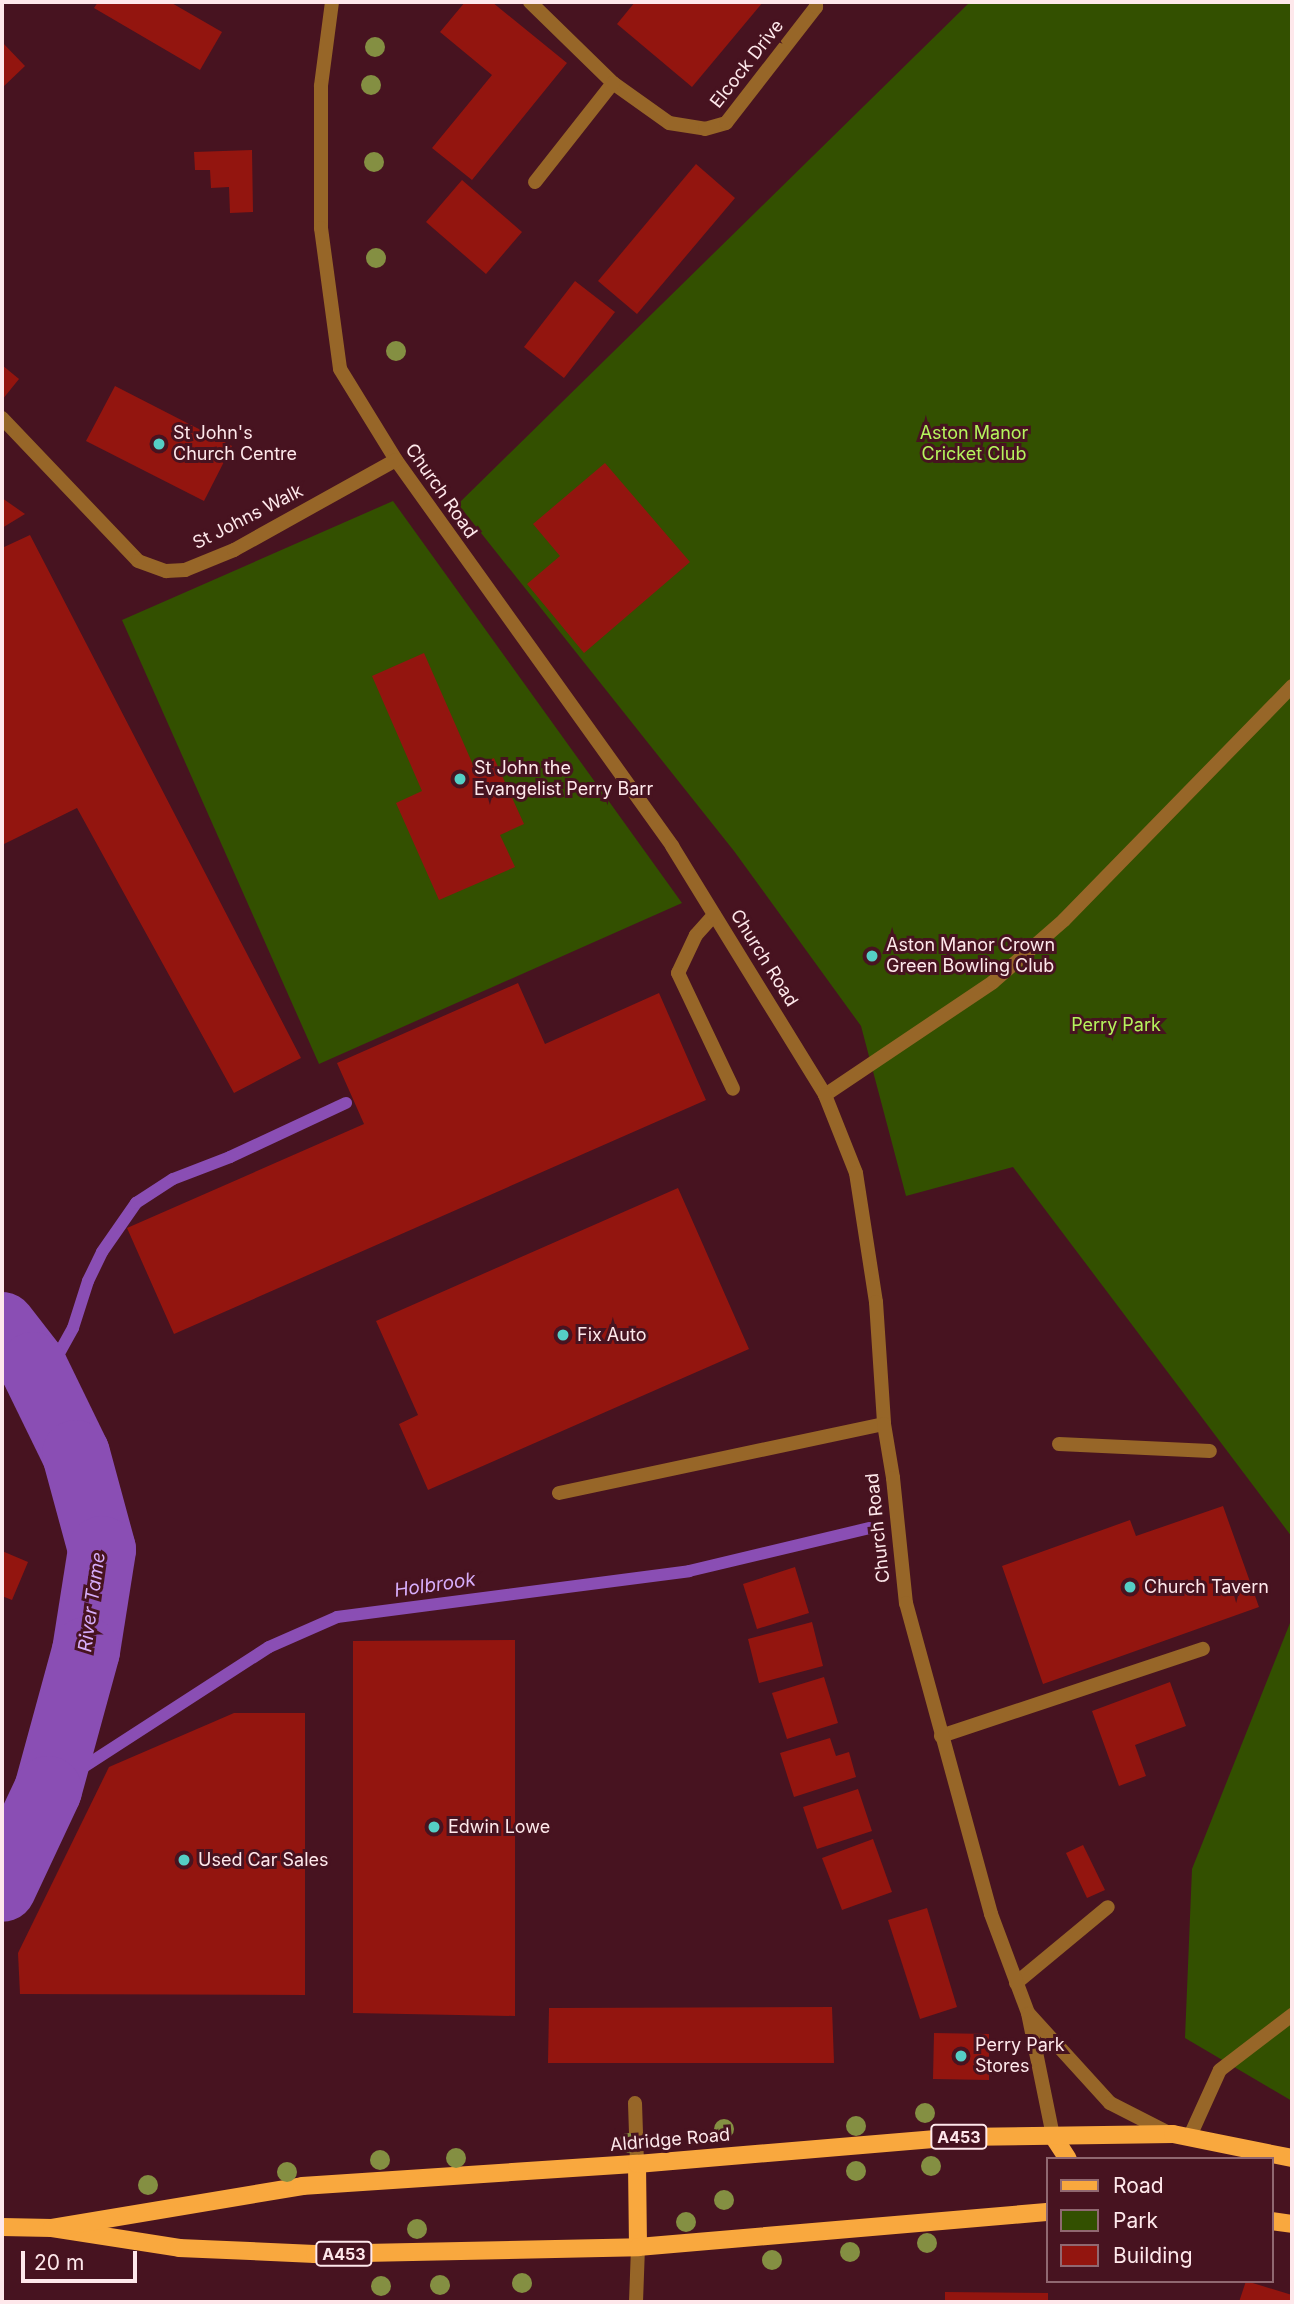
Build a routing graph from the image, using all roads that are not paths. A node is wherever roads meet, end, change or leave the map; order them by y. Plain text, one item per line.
1 (332, 2) edge
2 (530, 2) edge
3 (553, 2) edge
4 (816, 2) edge
5 (543, 15) junction
6 (613, 83) junction
7 (535, 182) dead end
8 (2, 418) edge
9 (396, 460) junction
10 (1292, 686) edge
11 (714, 915) junction
12 (733, 1089) dead end
13 (825, 1095) junction
14 (884, 1424) junction
15 (1059, 1444) dead end
16 (1210, 1451) dead end
17 (559, 1493) dead end
18 (1203, 1649) dead end
19 (941, 1735) junction
20 (1108, 1907) dead end
21 (1016, 1983) junction
22 (1028, 2013) junction
23 (1292, 2015) edge
24 (635, 2103) dead end
25 (1181, 2135) junction
26 (1053, 2136) junction
27 (1067, 2157) edge
28 (1292, 2158) edge
29 (637, 2165) junction
30 (1046, 2212) edge
31 (1273, 2221) edge
32 (1292, 2224) edge
33 (2, 2227) edge
34 (52, 2228) junction
35 (638, 2247) junction
36 (636, 2302) edge

1 - 9 street, Church Road
2 - 5 street, Elcock Drive
3 - 5 street
4 - 6 street, Elcock Drive
5 - 6 street, Elcock Drive
6 - 7 street
8 - 9 street, St Johns Walk
9 - 11 street, Church Road
10 - 13 street
11 - 12 street
11 - 13 street, Church Road
13 - 14 street, Church Road
14 - 17 street
14 - 19 street, Church Road
15 - 16 street
18 - 19 street
19 - 21 street, Church Road
20 - 21 street
21 - 22 street, Church Road
22 - 25 street, Church Road
22 - 26 street, Church Road
23 - 25 street
24 - 29 street
25 - 26 main road, Aldridge Road / A453
25 - 28 main road, Aldridge Road / A453
26 - 27 main road
26 - 29 main road, Aldridge Road / A453
29 - 34 main road, Aldridge Road / A453
29 - 35 main road
30 - 35 main road, Aldridge Road / A453
31 - 32 main road
33 - 34 main road, Aldridge Road / A453
34 - 35 main road, Aldridge Road / A453
35 - 36 street

